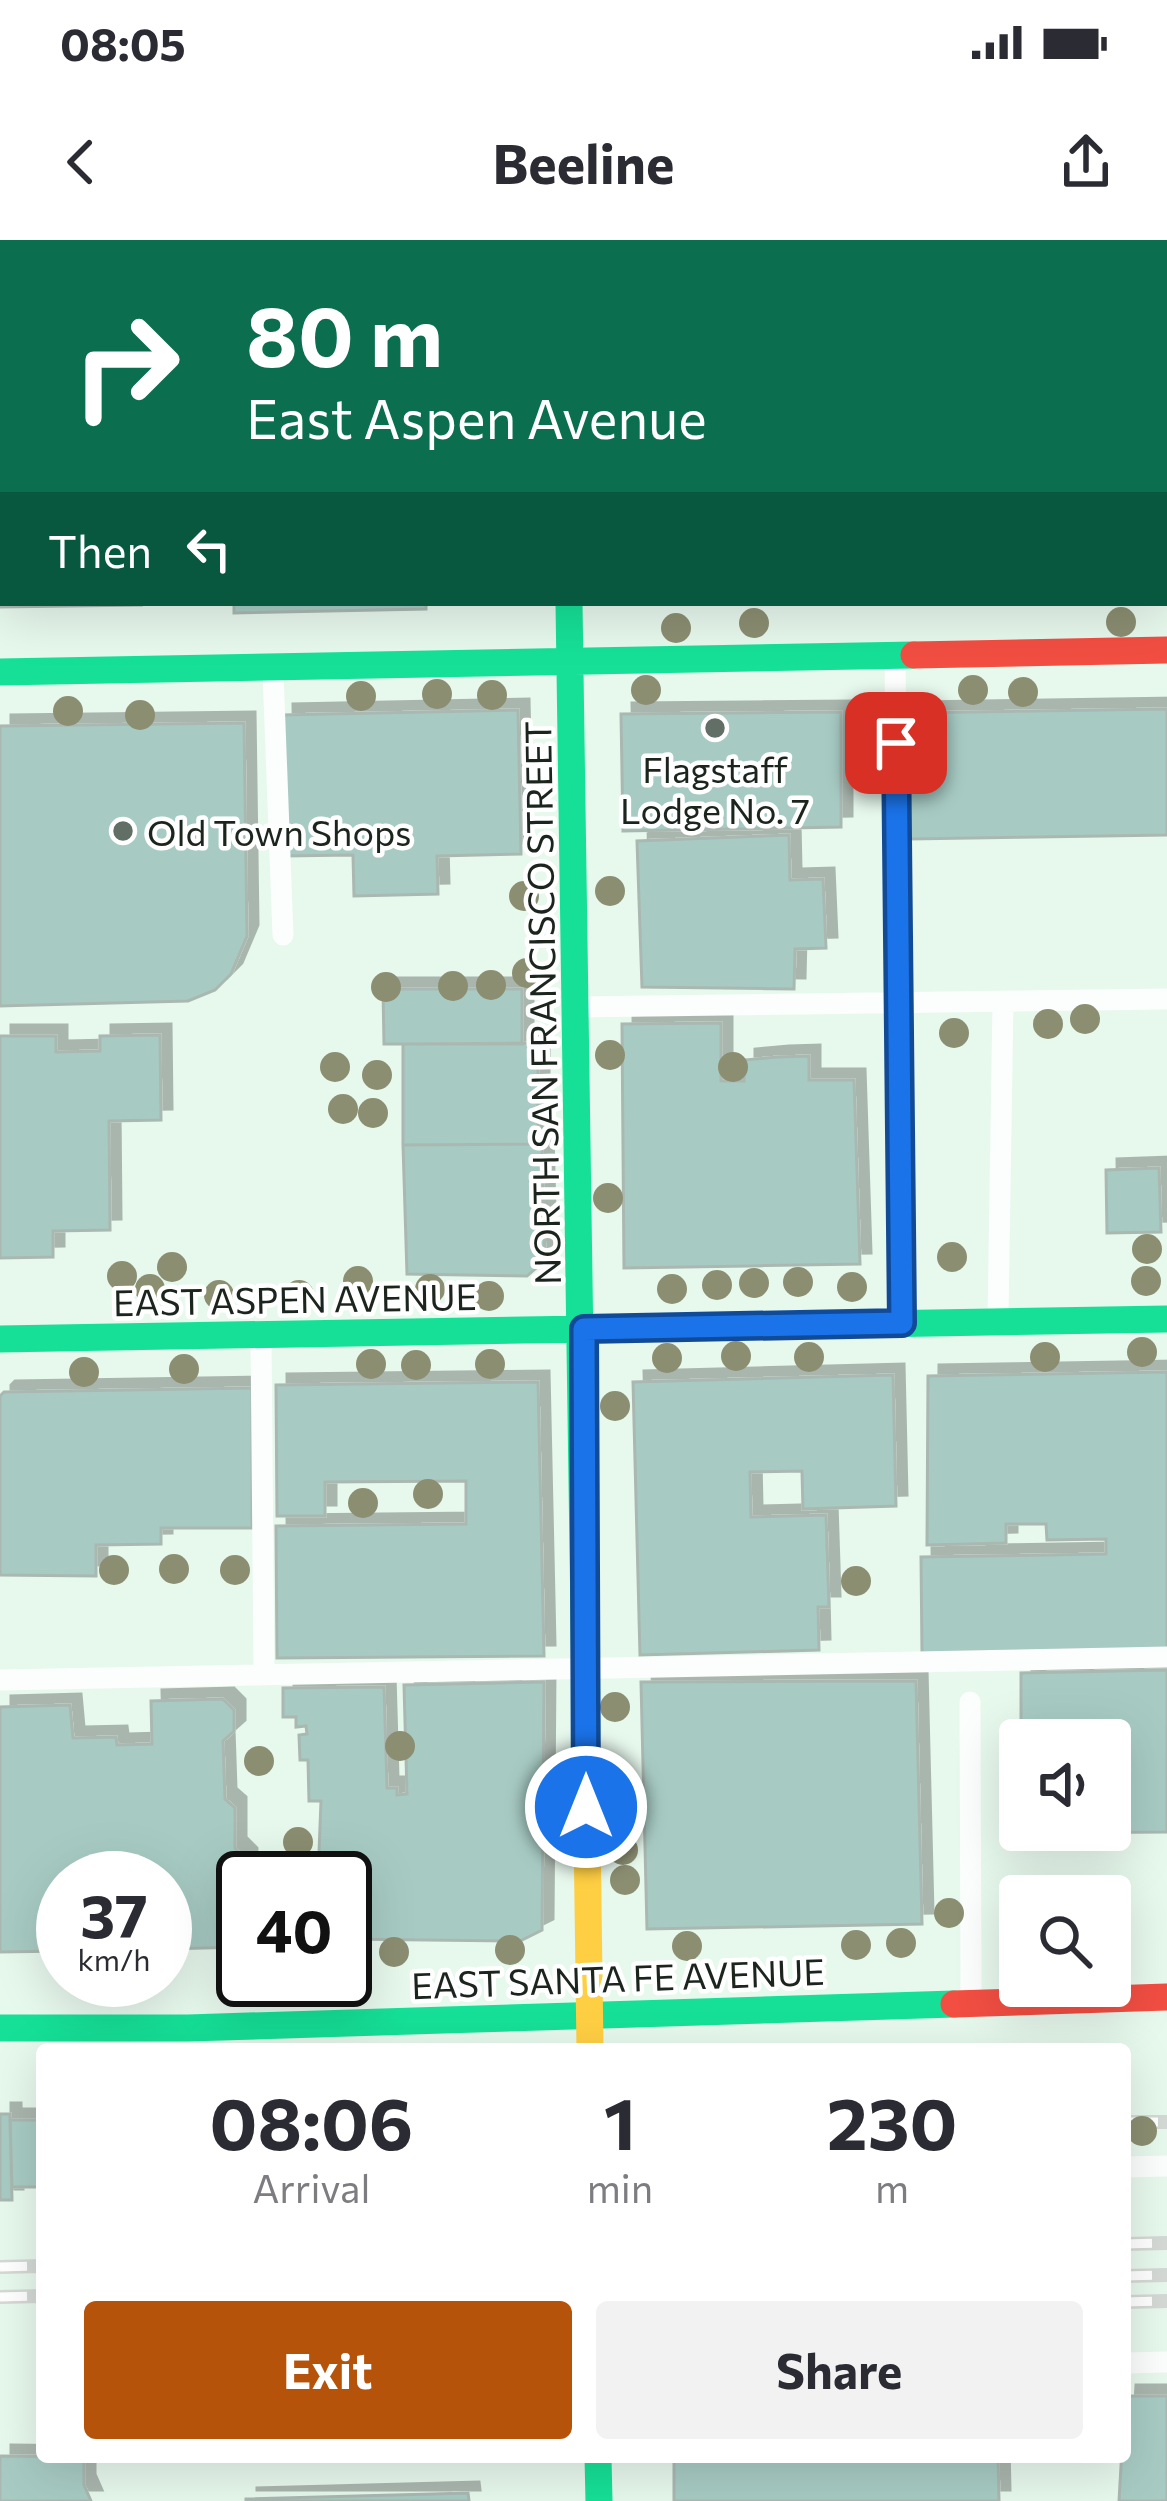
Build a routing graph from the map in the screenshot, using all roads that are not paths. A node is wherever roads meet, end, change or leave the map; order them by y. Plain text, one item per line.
1 (569, 606) edge
2 (1167, 650) edge
3 (895, 655) junction
4 (570, 661) junction
5 (273, 667) junction
6 (0, 672) edge
7 (283, 935) dead end
8 (1167, 999) edge
9 (1003, 1001) junction
10 (897, 1003) junction
11 (575, 1007) junction
12 (1167, 1319) edge
13 (998, 1322) junction
14 (902, 1323) junction
15 (584, 1329) junction
16 (261, 1335) junction
17 (0, 1340) edge
18 (1167, 1657) edge
19 (585, 1671) junction
20 (265, 1674) junction
21 (0, 1680) edge
22 (970, 1702) dead end
23 (1167, 1997) edge
24 (971, 2001) junction
25 (589, 2015) junction
26 (0, 2028) edge
27 (590, 2043) edge
28 (1167, 2166) edge
29 (1131, 2167) edge
30 (1167, 2362) edge
31 (1131, 2363) edge
32 (598, 2463) edge
33 (599, 2501) edge

1 - 4 street, NORTH SAN FRANCISCO STREET
2 - 3 street
3 - 4 street
3 - 10 lane
4 - 5 street
4 - 11 street, NORTH SAN FRANCISCO STREET
5 - 6 street
5 - 7 lane
8 - 9 lane
9 - 10 lane
9 - 13 lane
10 - 11 lane
10 - 14 lane
11 - 15 street, NORTH SAN FRANCISCO STREET
12 - 13 street, EAST ASPEN AVENUE
13 - 14 street, EAST ASPEN AVENUE
14 - 15 street, EAST ASPEN AVENUE
15 - 16 street, EAST ASPEN AVENUE
15 - 19 street, NORTH SAN FRANCISCO STREET
16 - 17 street, EAST ASPEN AVENUE
16 - 20 lane
18 - 19 lane
19 - 20 lane
19 - 25 street, NORTH SAN FRANCISCO STREET
20 - 21 lane
22 - 24 lane
23 - 24 street, EAST SANTA FE AVENUE
24 - 25 street, EAST SANTA FE AVENUE
25 - 26 street, EAST SANTA FE AVENUE
25 - 27 street, NORTH SAN FRANCISCO STREET
28 - 29 lane
30 - 31 lane
32 - 33 street

